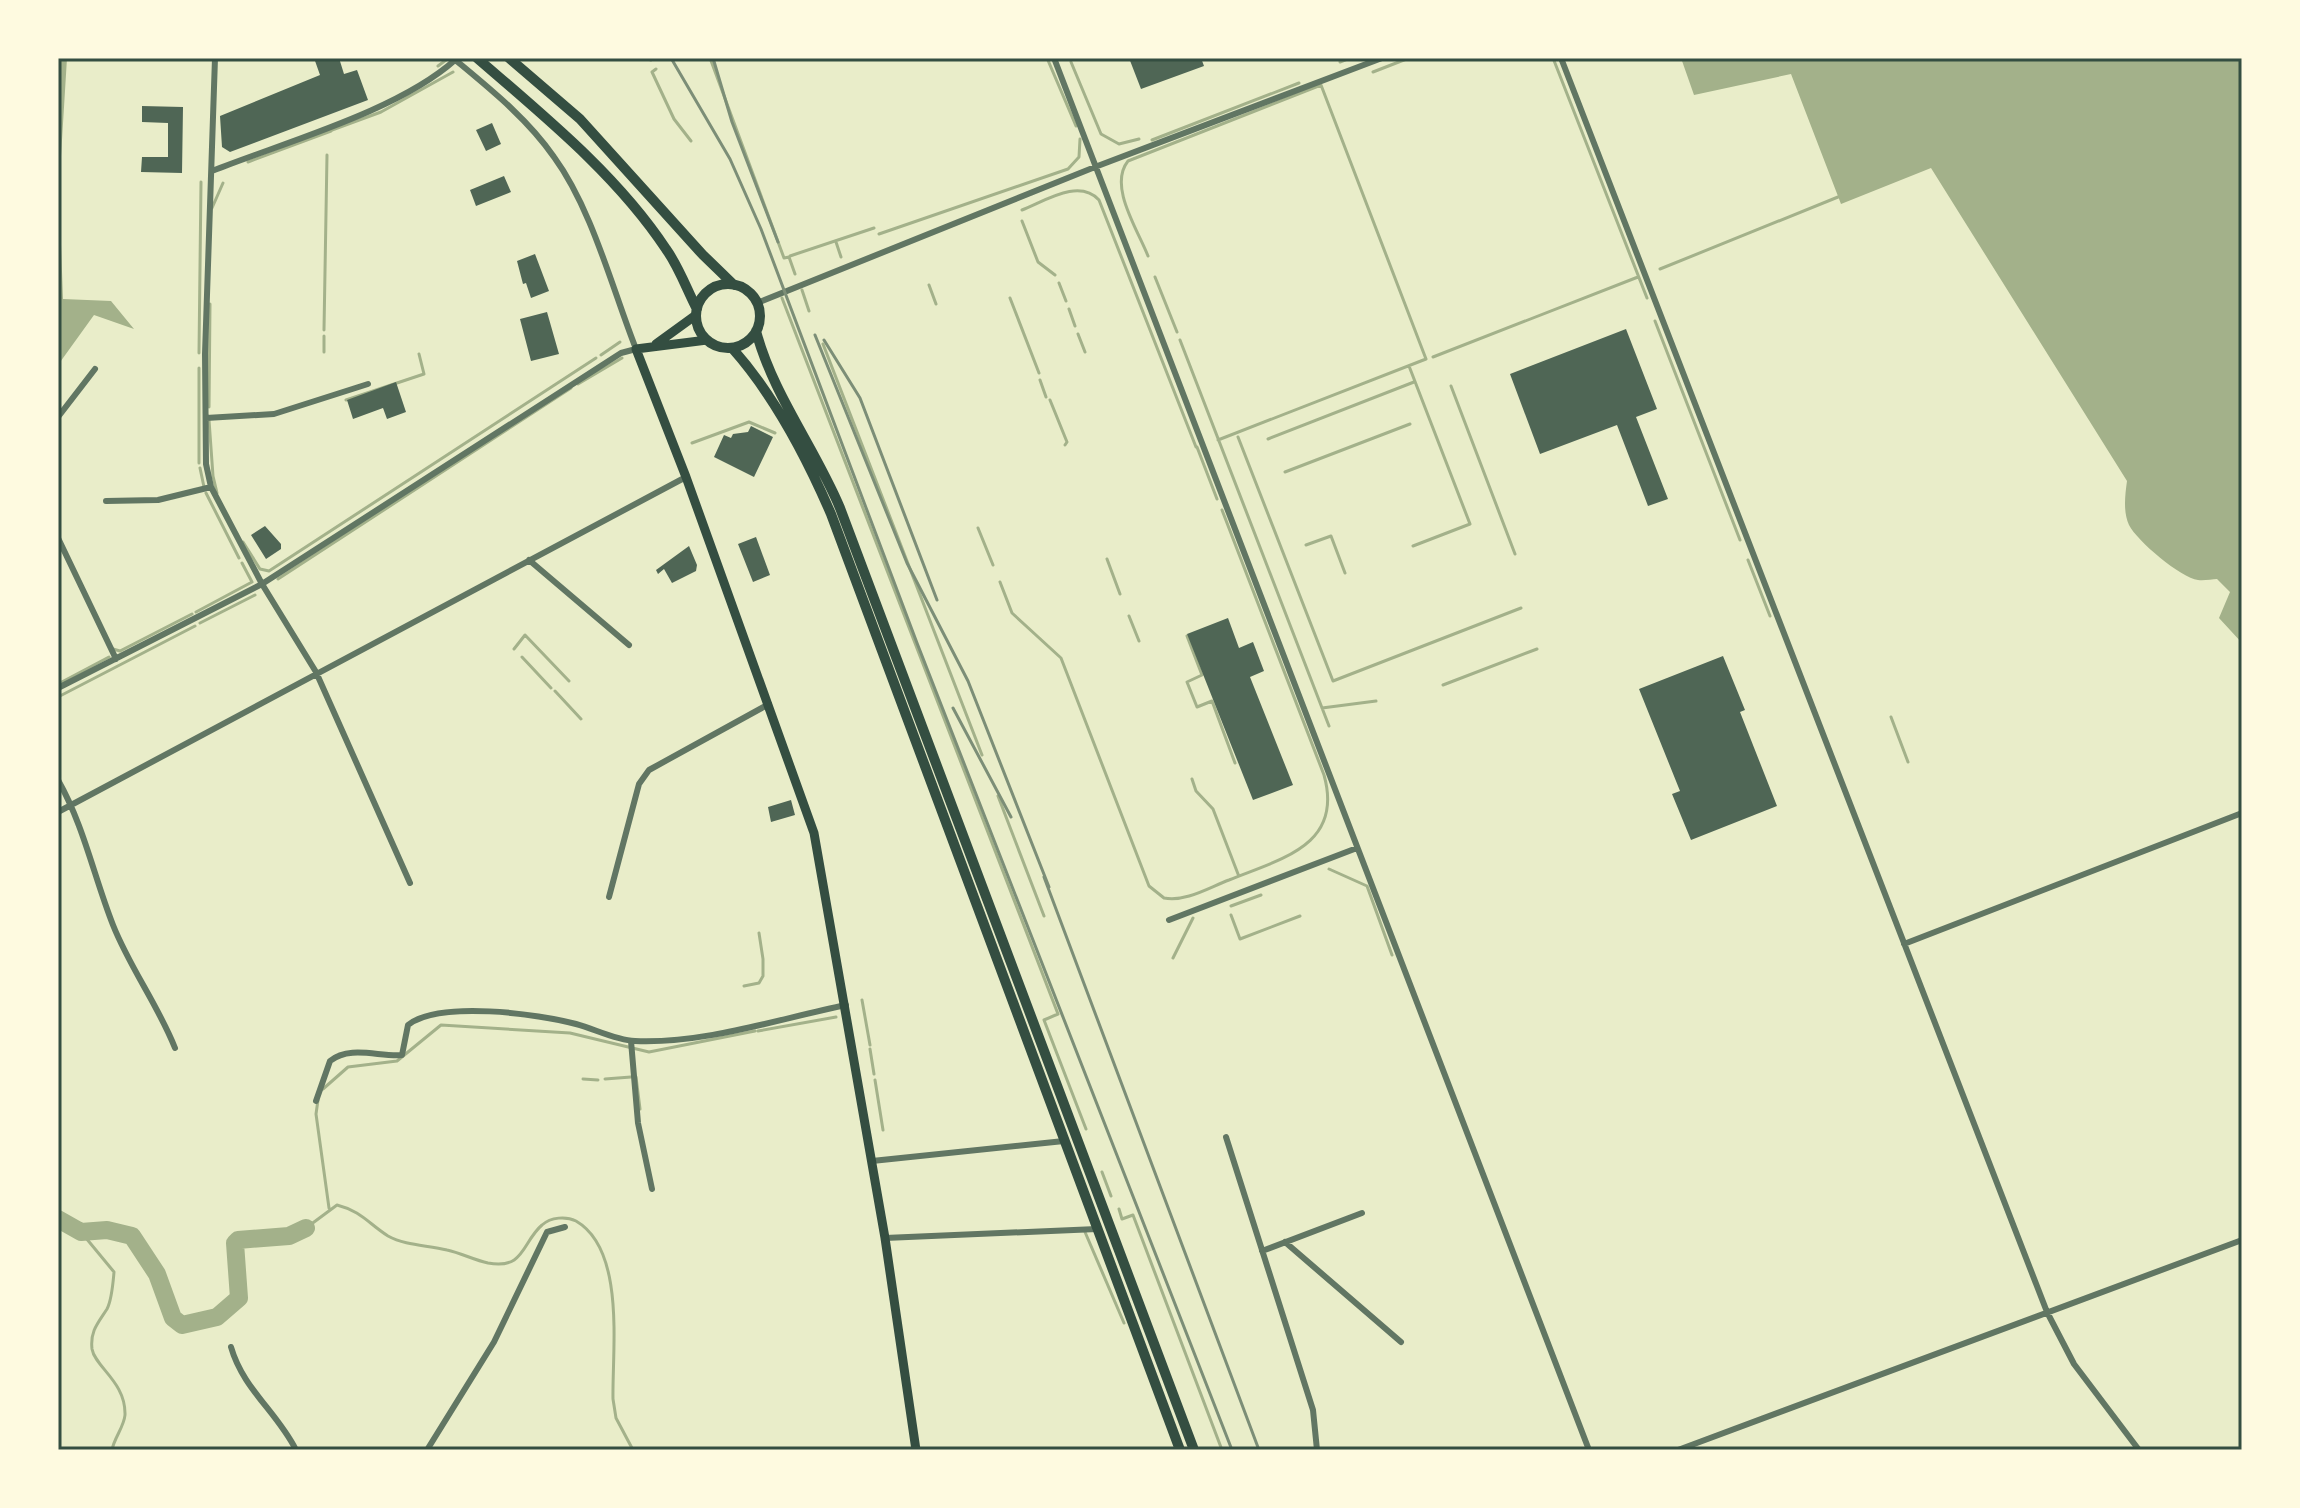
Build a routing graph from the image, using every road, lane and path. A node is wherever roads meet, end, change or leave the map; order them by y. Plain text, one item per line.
1 (215, 58) edge
2 (477, 58) edge
3 (509, 58) edge
4 (1054, 58) edge
5 (1382, 58) edge
6 (1561, 58) edge
7 (454, 59) edge
8 (1095, 167) junction
9 (212, 171) junction
10 (734, 285) junction
11 (757, 303) junction
12 (696, 312) junction
13 (756, 331) junction
14 (707, 340) junction
15 (655, 344) junction
16 (732, 348) junction
17 (636, 349) junction
18 (95, 369) dead end
19 (368, 384) dead end
20 (58, 417) edge
21 (206, 418) junction
22 (686, 477) junction
23 (211, 487) junction
24 (106, 501) dead end
25 (58, 538) edge
26 (529, 560) junction
27 (262, 584) junction
28 (629, 645) dead end
29 (116, 659) junction
30 (316, 672) junction
31 (58, 688) edge
32 (769, 704) junction
33 (58, 780) edge
34 (72, 805) junction
35 (58, 812) edge
36 (2242, 813) edge
37 (1357, 848) junction
38 (410, 883) dead end
39 (609, 897) dead end
40 (1169, 920) dead end
41 (1904, 944) junction
42 (846, 1005) junction
43 (631, 1041) junction
44 (175, 1048) dead end
45 (1054, 1099) junction
46 (316, 1101) dead end
47 (1226, 1137) dead end
48 (1064, 1141) junction
49 (872, 1161) junction
50 (652, 1189) dead end
51 (1362, 1213) dead end
52 (565, 1227) dead end
53 (1097, 1229) junction
54 (885, 1238) junction
55 (2242, 1240) edge
56 (1285, 1242) junction
57 (1262, 1251) junction
58 (2047, 1312) junction
59 (1401, 1342) dead end
60 (231, 1347) dead end
61 (296, 1450) edge
62 (427, 1450) edge
63 (916, 1450) edge
64 (1180, 1450) edge
65 (1194, 1450) edge
66 (1317, 1450) edge
67 (1589, 1450) edge
68 (1678, 1450) edge
69 (2139, 1450) edge

1 - 9 street
2 - 12 highway
3 - 10 highway
4 - 8 street
5 - 8 street
6 - 41 street
7 - 9 street
7 - 17 street
8 - 11 street
8 - 37 street
9 - 21 street
10 - 11 highway
10 - 12 highway
11 - 13 highway
12 - 14 highway
12 - 15 main road
13 - 16 highway
13 - 45 highway
14 - 15 main road
14 - 16 highway
15 - 17 main road
16 - 45 highway
17 - 22 main road
17 - 27 street
18 - 20 street
19 - 21 street
21 - 23 street
22 - 26 street
22 - 32 main road
23 - 24 street
23 - 27 street
25 - 29 street
26 - 28 street
26 - 30 street
27 - 29 street
27 - 30 street
29 - 31 street
30 - 34 street
30 - 38 street
32 - 39 street
32 - 42 main road
33 - 34 street
34 - 35 street
34 - 44 street
36 - 41 street
37 - 40 street
37 - 67 street
41 - 58 street
42 - 43 street
42 - 49 main road
43 - 46 street
43 - 50 street
45 - 48 highway
45 - 65 highway
47 - 57 street
48 - 49 street
48 - 53 highway
49 - 54 main road
51 - 56 street
52 - 62 street
53 - 54 street
53 - 64 highway
54 - 63 main road
55 - 58 street
56 - 57 street
56 - 59 street
57 - 66 street
58 - 68 street
58 - 69 street
60 - 61 street

